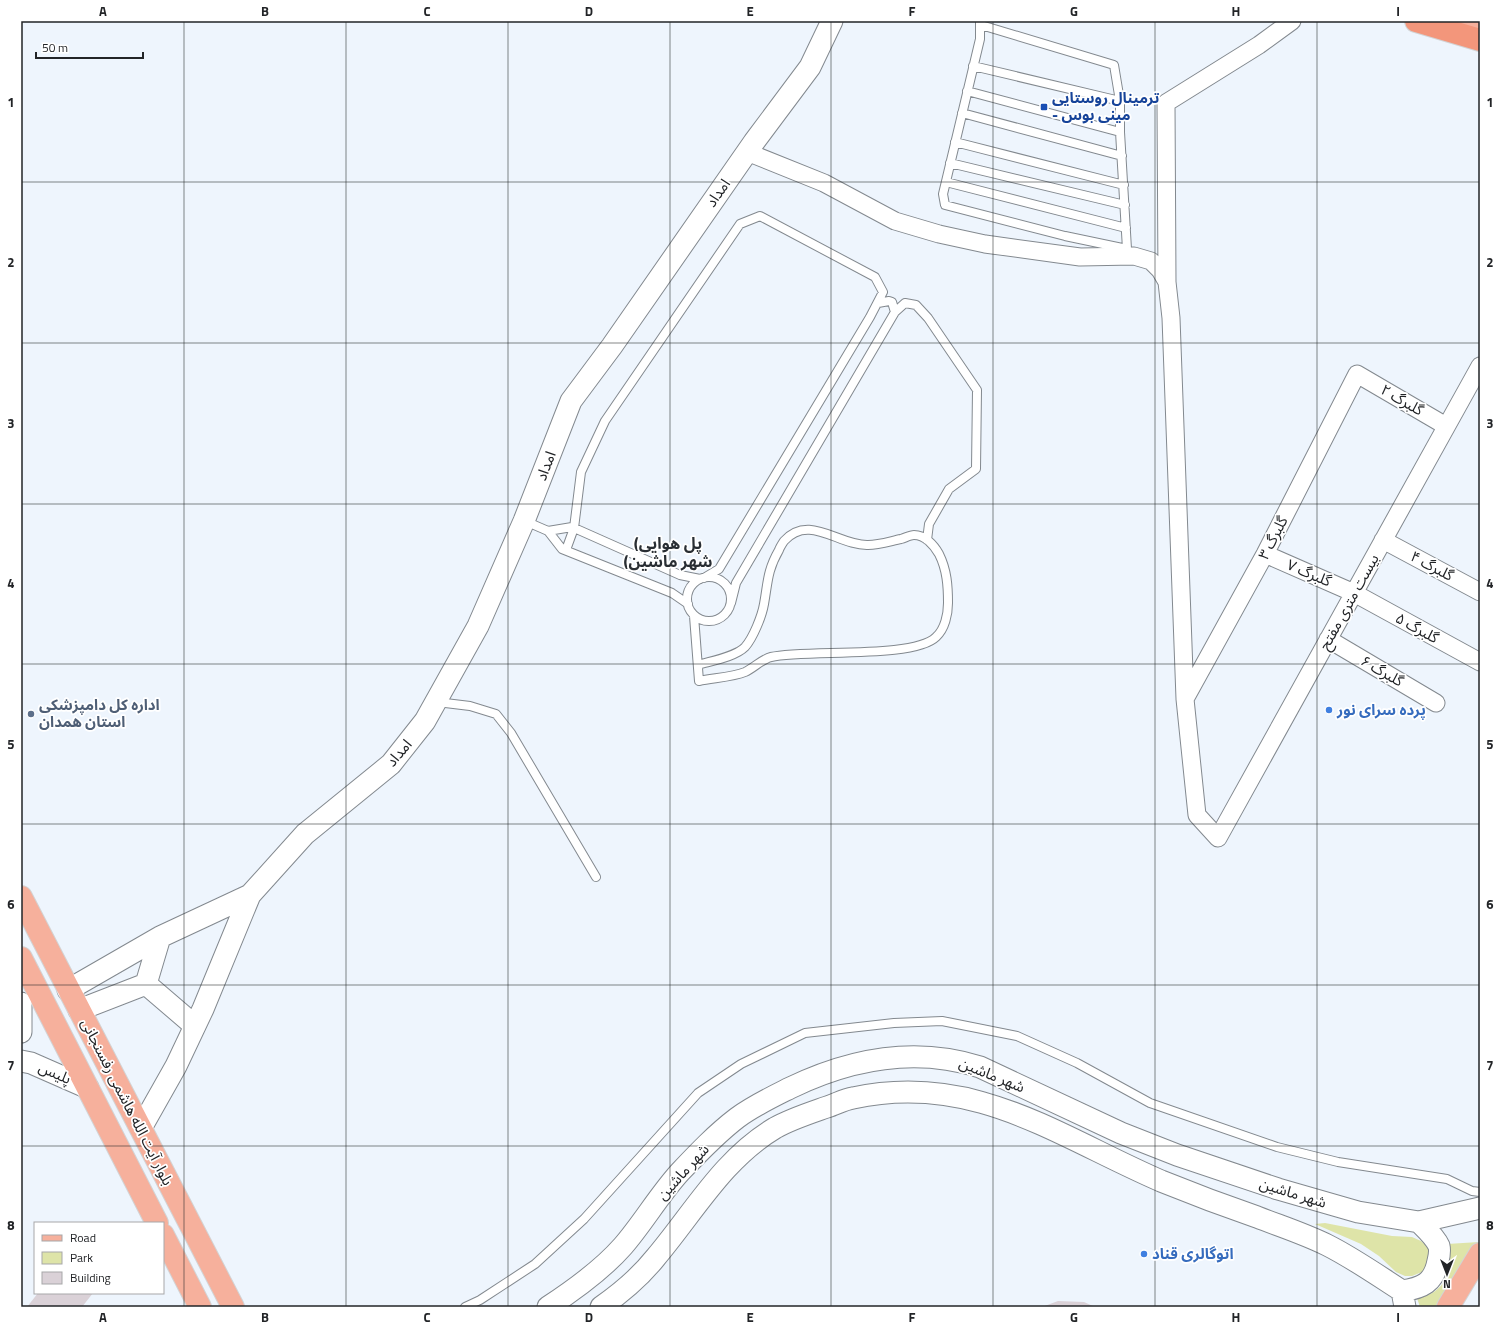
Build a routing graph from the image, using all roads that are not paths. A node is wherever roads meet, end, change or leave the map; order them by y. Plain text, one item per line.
1 (832, 21) edge
2 (1292, 21) edge
3 (1416, 21) edge
4 (1467, 21) edge
5 (980, 23) edge
6 (1480, 25) edge
7 (1480, 40) edge
8 (973, 66) junction
9 (967, 91) junction
10 (1120, 101) junction
11 (962, 113) junction
12 (1120, 132) junction
13 (955, 142) junction
14 (747, 152) junction
15 (1122, 156) junction
16 (950, 163) junction
17 (946, 182) junction
18 (1124, 185) junction
19 (1125, 205) junction
20 (1126, 228) junction
21 (1167, 282) junction
22 (878, 303) junction
23 (895, 312) junction
24 (1357, 374) joint
25 (1478, 374) edge
26 (1446, 426) junction
27 (524, 520) junction
28 (574, 528) junction
29 (548, 531) junction
30 (927, 540) junction
31 (1384, 540) junction
32 (566, 550) junction
33 (1265, 554) junction
34 (702, 579) junction
35 (1480, 592) edge
36 (1354, 593) junction
37 (731, 603) junction
38 (688, 604) junction
39 (694, 616) junction
40 (1328, 640) junction
41 (1480, 662) edge
42 (698, 664) junction
43 (1185, 699) junction
44 (436, 702) junction
45 (1436, 703) dead end
46 (596, 877) dead end
47 (250, 896) junction
48 (21, 897) edge
49 (160, 937) junction
50 (21, 958) edge
51 (146, 984) junction
52 (68, 990) junction
53 (21, 1003) edge
54 (44, 1003) junction
55 (79, 1010) junction
56 (55, 1023) junction
57 (195, 1026) junction
58 (21, 1032) edge
59 (21, 1061) edge
60 (88, 1088) junction
61 (141, 1128) junction
62 (1480, 1192) edge
63 (1480, 1208) edge
64 (156, 1222) edge
65 (1419, 1222) junction
66 (164, 1237) edge
67 (1480, 1254) edge
68 (1403, 1299) edge
69 (200, 1307) edge
70 (233, 1307) edge
71 (465, 1307) edge
72 (548, 1307) edge
73 (601, 1307) edge
74 (1448, 1307) edge

1 - 14 street, امداد
2 - 21 street
3 - 7 highway
4 - 6 main road
5 - 8 lane
5 - 10 lane
8 - 9 lane
8 - 10 lane
9 - 11 lane
9 - 12 lane
10 - 12 lane
11 - 13 lane
11 - 15 lane
12 - 15 lane
13 - 16 lane
13 - 18 lane
14 - 21 street
14 - 27 street, امداد
15 - 18 lane
16 - 17 lane
16 - 19 lane
17 - 20 lane
17 - 20 lane
18 - 19 lane
19 - 20 lane
21 - 43 street
22 - 23 lane
22 - 28 lane
22 - 34 lane
23 - 30 lane
23 - 37 lane
24 - 26 street, گلبرگ ۲
24 - 33 street, گلبرگ ۳
25 - 26 street, بیست متری مفتح
26 - 31 street, بیست متری مفتح
27 - 29 lane
27 - 44 street, امداد
28 - 29 lane
28 - 32 lane
28 - 34 lane
29 - 32 lane
30 - 42 lane
30 - 42 lane
31 - 35 street, گلبرگ ۴
31 - 36 street, بیست متری مفتح
32 - 38 lane
33 - 36 street, گلبرگ ۷
33 - 43 street, گلبرگ ۳
34 - 37 lane
34 - 38 lane
36 - 40 street, بیست متری مفتح
36 - 41 street, گلبرگ ۵
37 - 39 lane
38 - 39 lane
39 - 42 lane
40 - 43 street, بیست متری مفتح
40 - 45 street, گلبرگ ۶
44 - 46 lane
44 - 47 street, امداد
47 - 49 street
47 - 57 street
48 - 52 main road, بلوار آیت الله هاشمی رفسنجانی
49 - 51 street
49 - 52 street
50 - 54 main road, بلوار آیت الله هاشمی رفسنجانی
51 - 55 street
51 - 57 street
52 - 54 main road
52 - 55 main road, بلوار آیت الله هاشمی رفسنجانی
53 - 58 street
54 - 56 main road, بلوار آیت الله هاشمی رفسنجانی
55 - 56 main road
55 - 61 main road, بلوار آیت الله هاشمی رفسنجانی
56 - 60 main road, بلوار آیت الله هاشمی رفسنجانی
57 - 61 street
59 - 60 street, پلیس
60 - 64 main road, بلوار آیت الله هاشمی رفسنجانی
61 - 70 main road, بلوار آیت الله هاشمی رفسنجانی
62 - 71 lane
63 - 65 street, شهر ماشین
65 - 68 street
65 - 72 street, شهر ماشین
66 - 69 main road
67 - 74 main road
68 - 73 street, شهر ماشین

